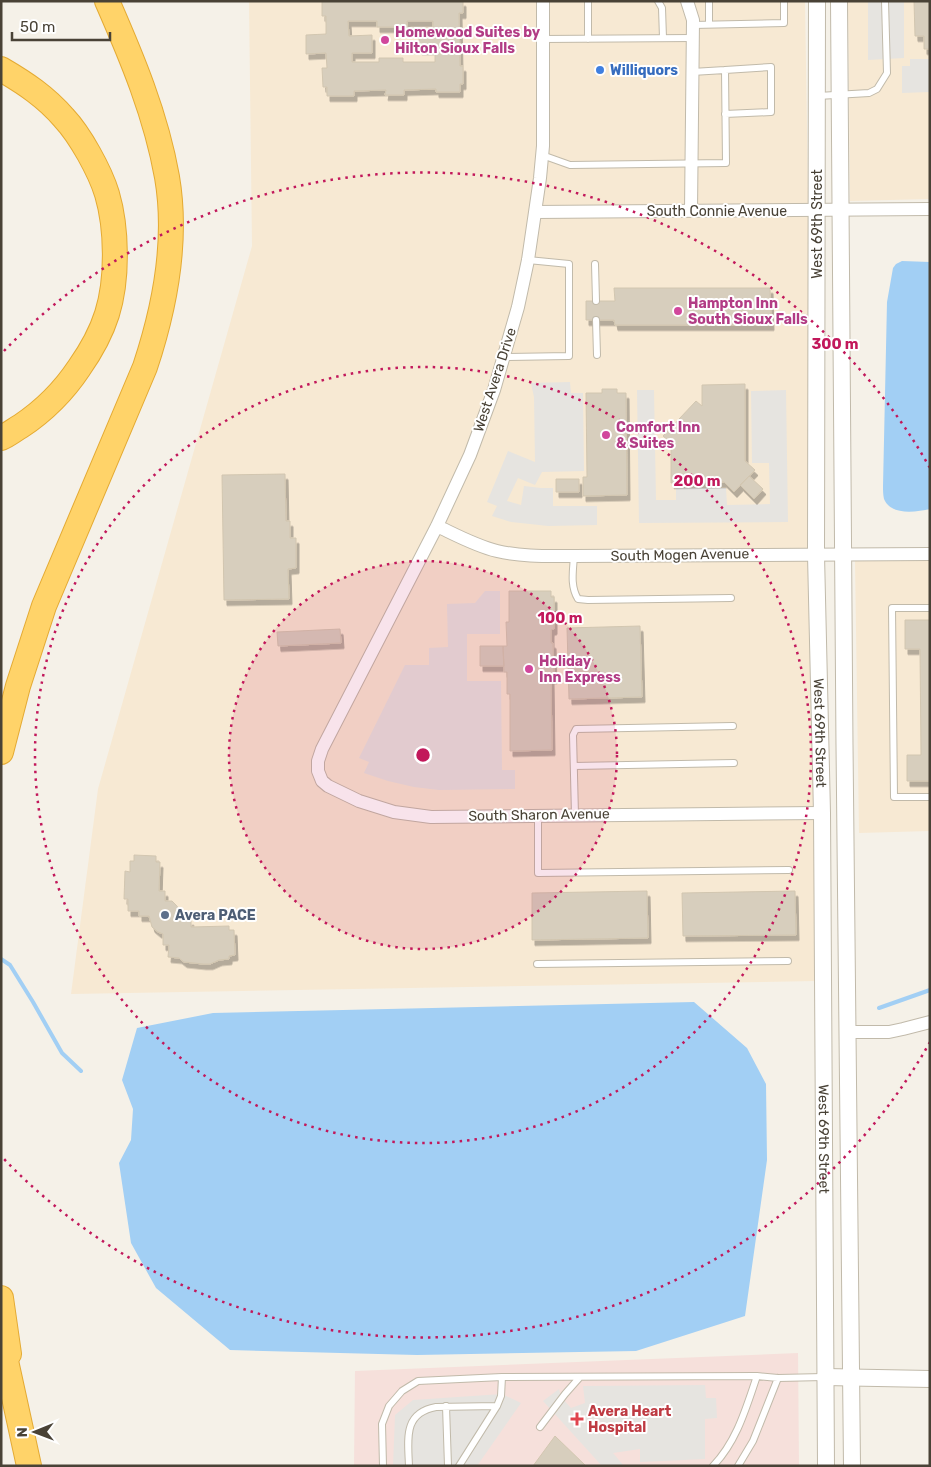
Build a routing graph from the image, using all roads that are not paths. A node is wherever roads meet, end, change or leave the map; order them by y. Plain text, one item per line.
1 (107, 1) edge
2 (125, 1) edge
3 (543, 1) edge
4 (588, 1) edge
5 (658, 1) edge
6 (687, 1) edge
7 (709, 1) edge
8 (784, 1) edge
9 (818, 1) edge
10 (839, 1) edge
11 (886, 1) edge
12 (709, 24) junction
13 (693, 25) junction
14 (663, 38) junction
15 (692, 38) junction
16 (543, 39) junction
17 (588, 39) junction
18 (1, 69) edge
19 (725, 70) junction
20 (692, 72) junction
21 (141, 81) junction
22 (840, 95) junction
23 (818, 96) junction
24 (725, 114) junction
25 (542, 155) junction
26 (692, 164) junction
27 (930, 209) edge
28 (817, 210) junction
29 (839, 210) junction
30 (692, 211) junction
31 (535, 212) junction
32 (528, 260) junction
33 (595, 264) dead end
34 (596, 301) dead end
35 (596, 320) dead end
36 (596, 355) dead end
37 (504, 357) junction
38 (1, 438) edge
39 (436, 526) junction
40 (843, 554) junction
41 (930, 554) edge
42 (816, 555) junction
43 (574, 556) junction
44 (731, 598) dead end
45 (930, 608) edge
46 (733, 726) dead end
47 (334, 727) joint
48 (1, 752) edge
49 (734, 763) dead end
50 (574, 766) junction
51 (930, 797) edge
52 (822, 813) junction
53 (538, 815) junction
54 (575, 815) junction
55 (789, 870) dead end
56 (788, 961) dead end
57 (537, 964) dead end
58 (930, 1022) edge
59 (849, 1032) junction
60 (1, 1298) edge
61 (1, 1338) edge
62 (757, 1376) junction
63 (502, 1377) junction
64 (580, 1377) junction
65 (825, 1377) junction
66 (851, 1377) junction
67 (778, 1378) junction
68 (930, 1380) edge
69 (446, 1406) junction
70 (497, 1406) junction
71 (20, 1423) junction
72 (540, 1427) dead end
73 (29, 1466) edge
74 (382, 1466) edge
75 (409, 1466) edge
76 (448, 1466) edge
77 (459, 1466) edge
78 (713, 1466) edge
79 (738, 1466) edge
80 (826, 1466) edge
81 (852, 1466) edge

1 - 21 highway
2 - 21 highway
3 - 16 street, West Avera Drive
4 - 17 lane
5 - 14 lane
6 - 13 street
7 - 12 lane
8 - 12 lane
9 - 23 street, West 69th Street
10 - 22 street, West 69th Street
11 - 22 lane
12 - 13 lane
13 - 15 street
14 - 15 lane
14 - 17 lane
15 - 20 street
16 - 17 lane
16 - 25 street, West Avera Drive
18 - 38 highway
19 - 20 lane
19 - 24 lane
19 - 24 lane
20 - 26 street
21 - 48 highway
22 - 23 lane
22 - 29 street, West 69th Street
23 - 28 street, West 69th Street
24 - 26 lane
25 - 26 lane
25 - 31 street, West Avera Drive
26 - 30 street
27 - 29 street, South Connie Avenue
28 - 29 street, South Connie Avenue
28 - 30 street, South Connie Avenue
28 - 42 street, West 69th Street
29 - 40 street, West 69th Street
30 - 31 street, South Connie Avenue
31 - 32 street, West Avera Drive
32 - 37 street, West Avera Drive
32 - 37 lane
33 - 34 lane
35 - 36 lane
37 - 39 street, West Avera Drive
39 - 43 street, South Mogen Avenue
39 - 47 street, West Avera Drive
40 - 41 street, South Mogen Avenue
40 - 42 street, South Mogen Avenue
40 - 59 street, West 69th Street
42 - 43 street, South Mogen Avenue
42 - 52 street, West 69th Street
43 - 44 lane
45 - 51 lane
46 - 50 lane
47 - 53 street, South Sharon Avenue
49 - 50 lane
50 - 54 lane
52 - 54 street, South Sharon Avenue
52 - 65 street, West 69th Street
53 - 54 street, South Sharon Avenue
53 - 55 lane
56 - 57 lane
58 - 59 street
59 - 66 street, West 69th Street
60 - 71 highway
61 - 71 highway
62 - 64 lane
62 - 67 lane
62 - 78 lane
63 - 64 lane
63 - 70 lane
63 - 74 lane
64 - 72 lane
65 - 66 street
65 - 67 lane
65 - 80 street, West 69th Street
66 - 68 street
66 - 81 street, West 69th Street
67 - 79 lane
69 - 70 lane
69 - 75 lane
69 - 76 lane
70 - 77 lane
71 - 73 highway

